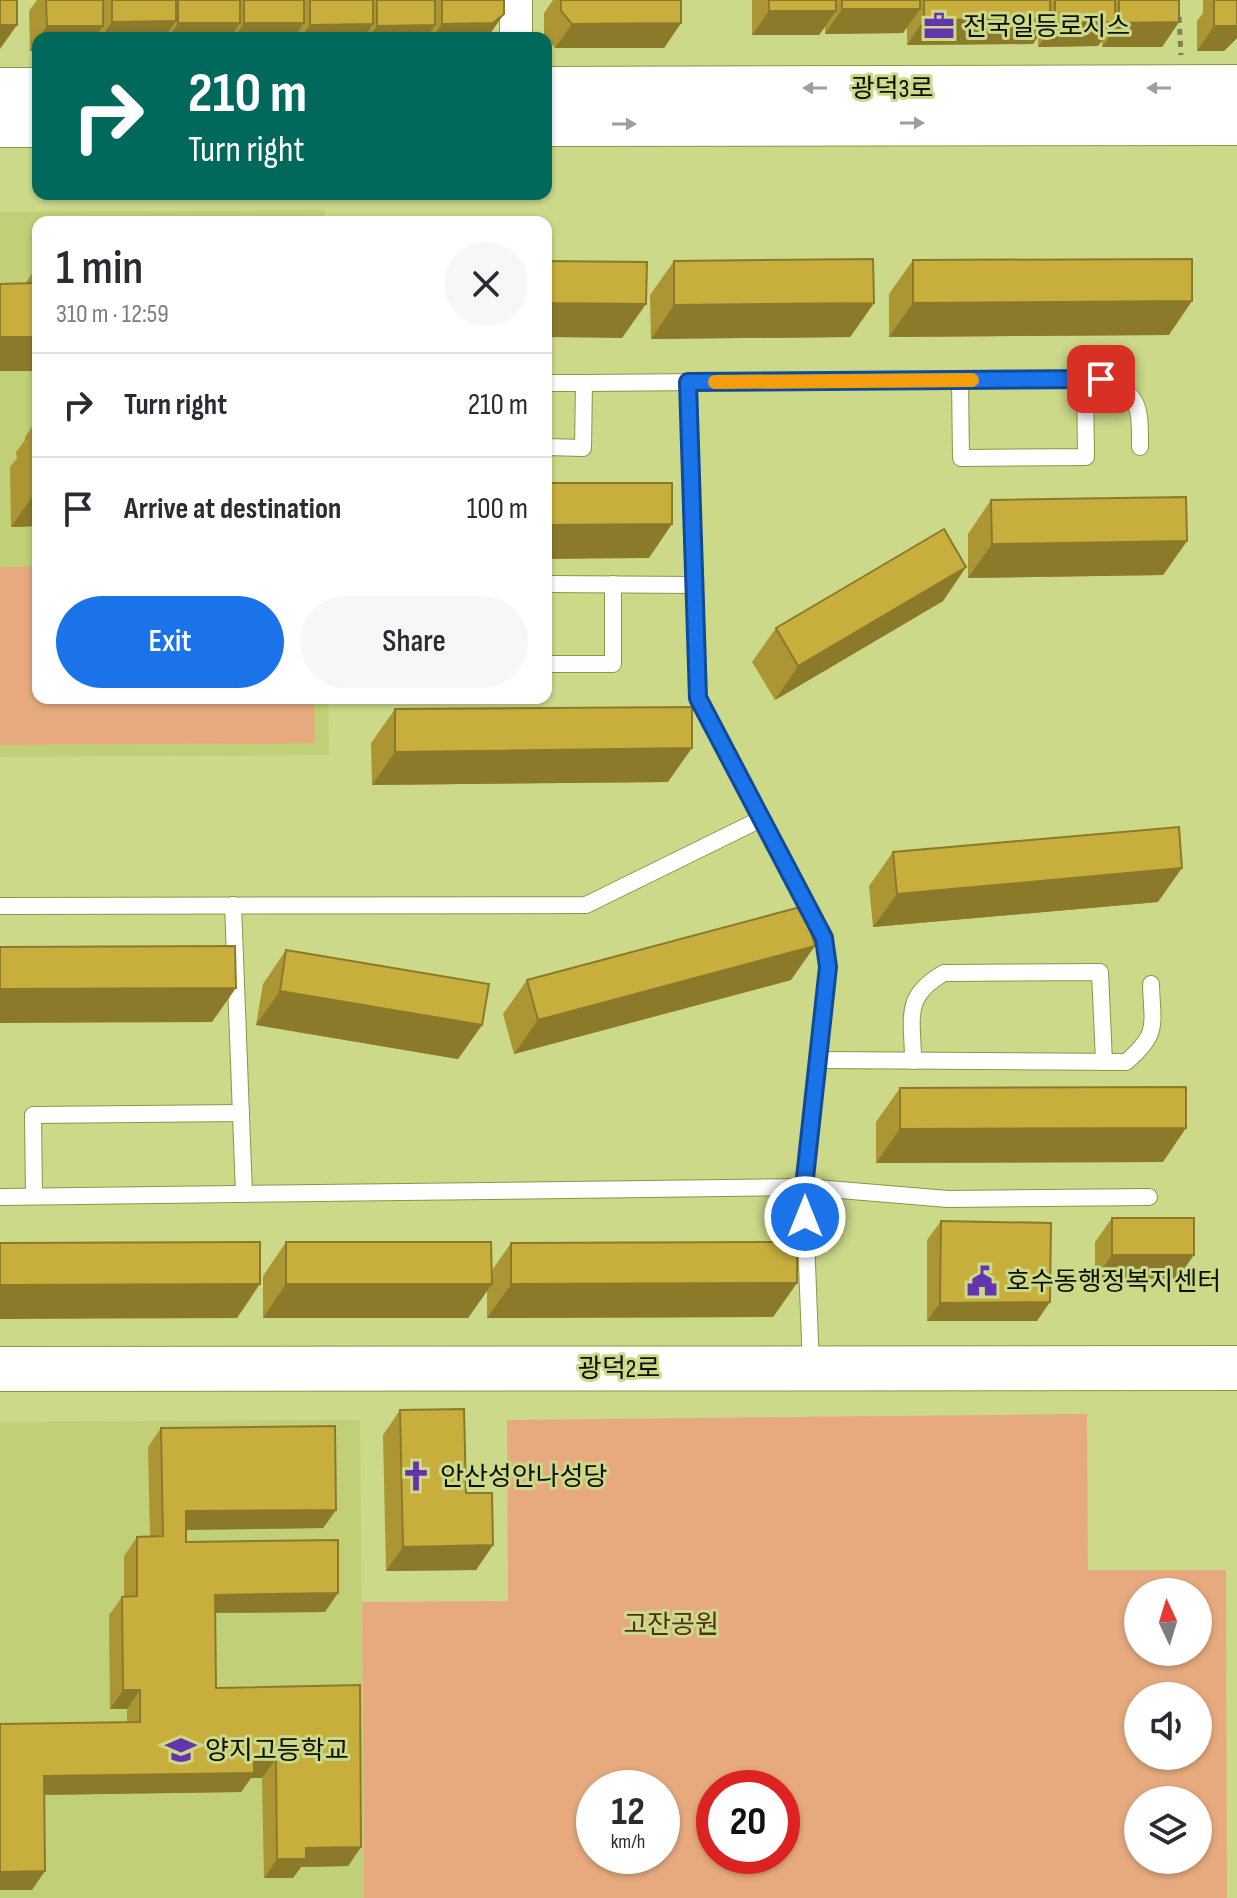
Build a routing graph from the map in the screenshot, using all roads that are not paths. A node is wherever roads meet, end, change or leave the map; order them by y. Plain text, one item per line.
1 (516, 0) edge
2 (516, 32) edge
3 (1237, 87) edge
4 (552, 89) edge
5 (0, 90) edge
6 (32, 90) edge
7 (1237, 123) edge
8 (552, 124) edge
9 (0, 125) edge
10 (32, 125) edge
11 (1085, 379) junction
12 (960, 380) junction
13 (688, 382) junction
14 (552, 383) edge
15 (584, 383) junction
16 (552, 447) edge
17 (1140, 447) dead end
18 (552, 584) edge
19 (613, 584) junction
20 (695, 585) junction
21 (552, 664) edge
22 (761, 819) junction
23 (233, 905) junction
24 (0, 906) edge
25 (1151, 984) dead end
26 (818, 1060) junction
27 (913, 1061) junction
28 (1104, 1062) junction
29 (241, 1113) junction
30 (804, 1187) junction
31 (244, 1194) junction
32 (34, 1196) junction
33 (0, 1197) edge
34 (1149, 1197) dead end
35 (811, 1368) junction
36 (1237, 1368) edge
37 (0, 1369) edge

1 - 2 street
3 -> 4 street, 광덕3로
5 - 6 street
8 -> 7 street, 광덕3로
9 - 10 street
11 - 12 lane
11 - 12 lane
11 - 17 lane
12 - 13 lane
13 - 15 lane
13 - 20 lane
14 - 15 lane
15 - 16 lane
18 - 19 lane
19 - 20 lane
19 - 21 lane
20 - 22 lane
22 - 23 lane
22 - 26 lane
23 - 24 lane
23 - 29 lane
25 - 28 lane
26 - 27 lane
26 - 30 lane
27 - 28 lane
27 - 28 lane
29 - 31 lane
29 - 32 lane
30 - 31 lane
30 - 34 lane
30 - 35 lane
31 - 32 lane
32 - 33 lane
35 - 36 street, 광덕2로
35 - 37 street, 광덕2로

